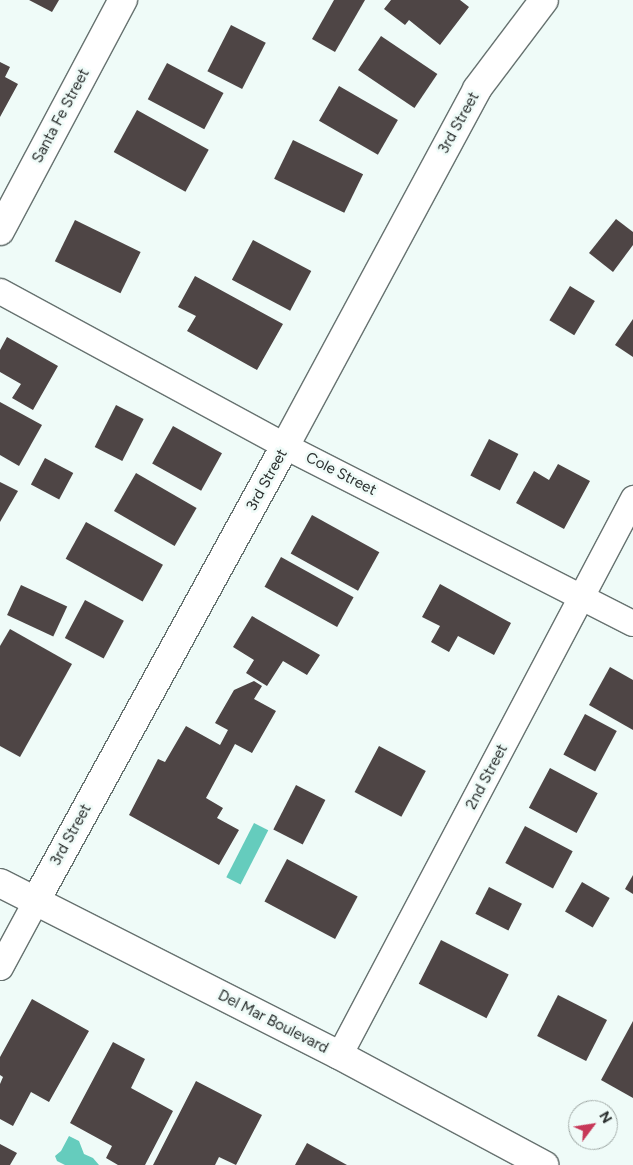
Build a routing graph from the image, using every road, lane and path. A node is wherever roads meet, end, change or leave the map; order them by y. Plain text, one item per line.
1 (123, 0) edge
2 (544, 0) edge
3 (0, 231) edge
4 (0, 291) edge
5 (285, 446) junction
6 (633, 498) edge
7 (582, 597) junction
8 (633, 623) edge
9 (0, 883) edge
10 (35, 902) junction
11 (0, 967) edge
12 (339, 1055) junction
13 (544, 1165) edge

1 - 3 street, Santa Fe Street
2 - 5 street, 3rd Street
4 - 5 street, Cole Street
5 - 7 street, Cole Street
5 - 10 street, 3rd Street
6 - 7 street, 2nd Street
7 - 8 street, Cole Street
7 - 12 street, 2nd Street
9 - 10 street, Del Mar Boulevard
10 - 11 street, 3rd Street
10 - 12 street, Del Mar Boulevard
12 - 13 street, Del Mar Boulevard

